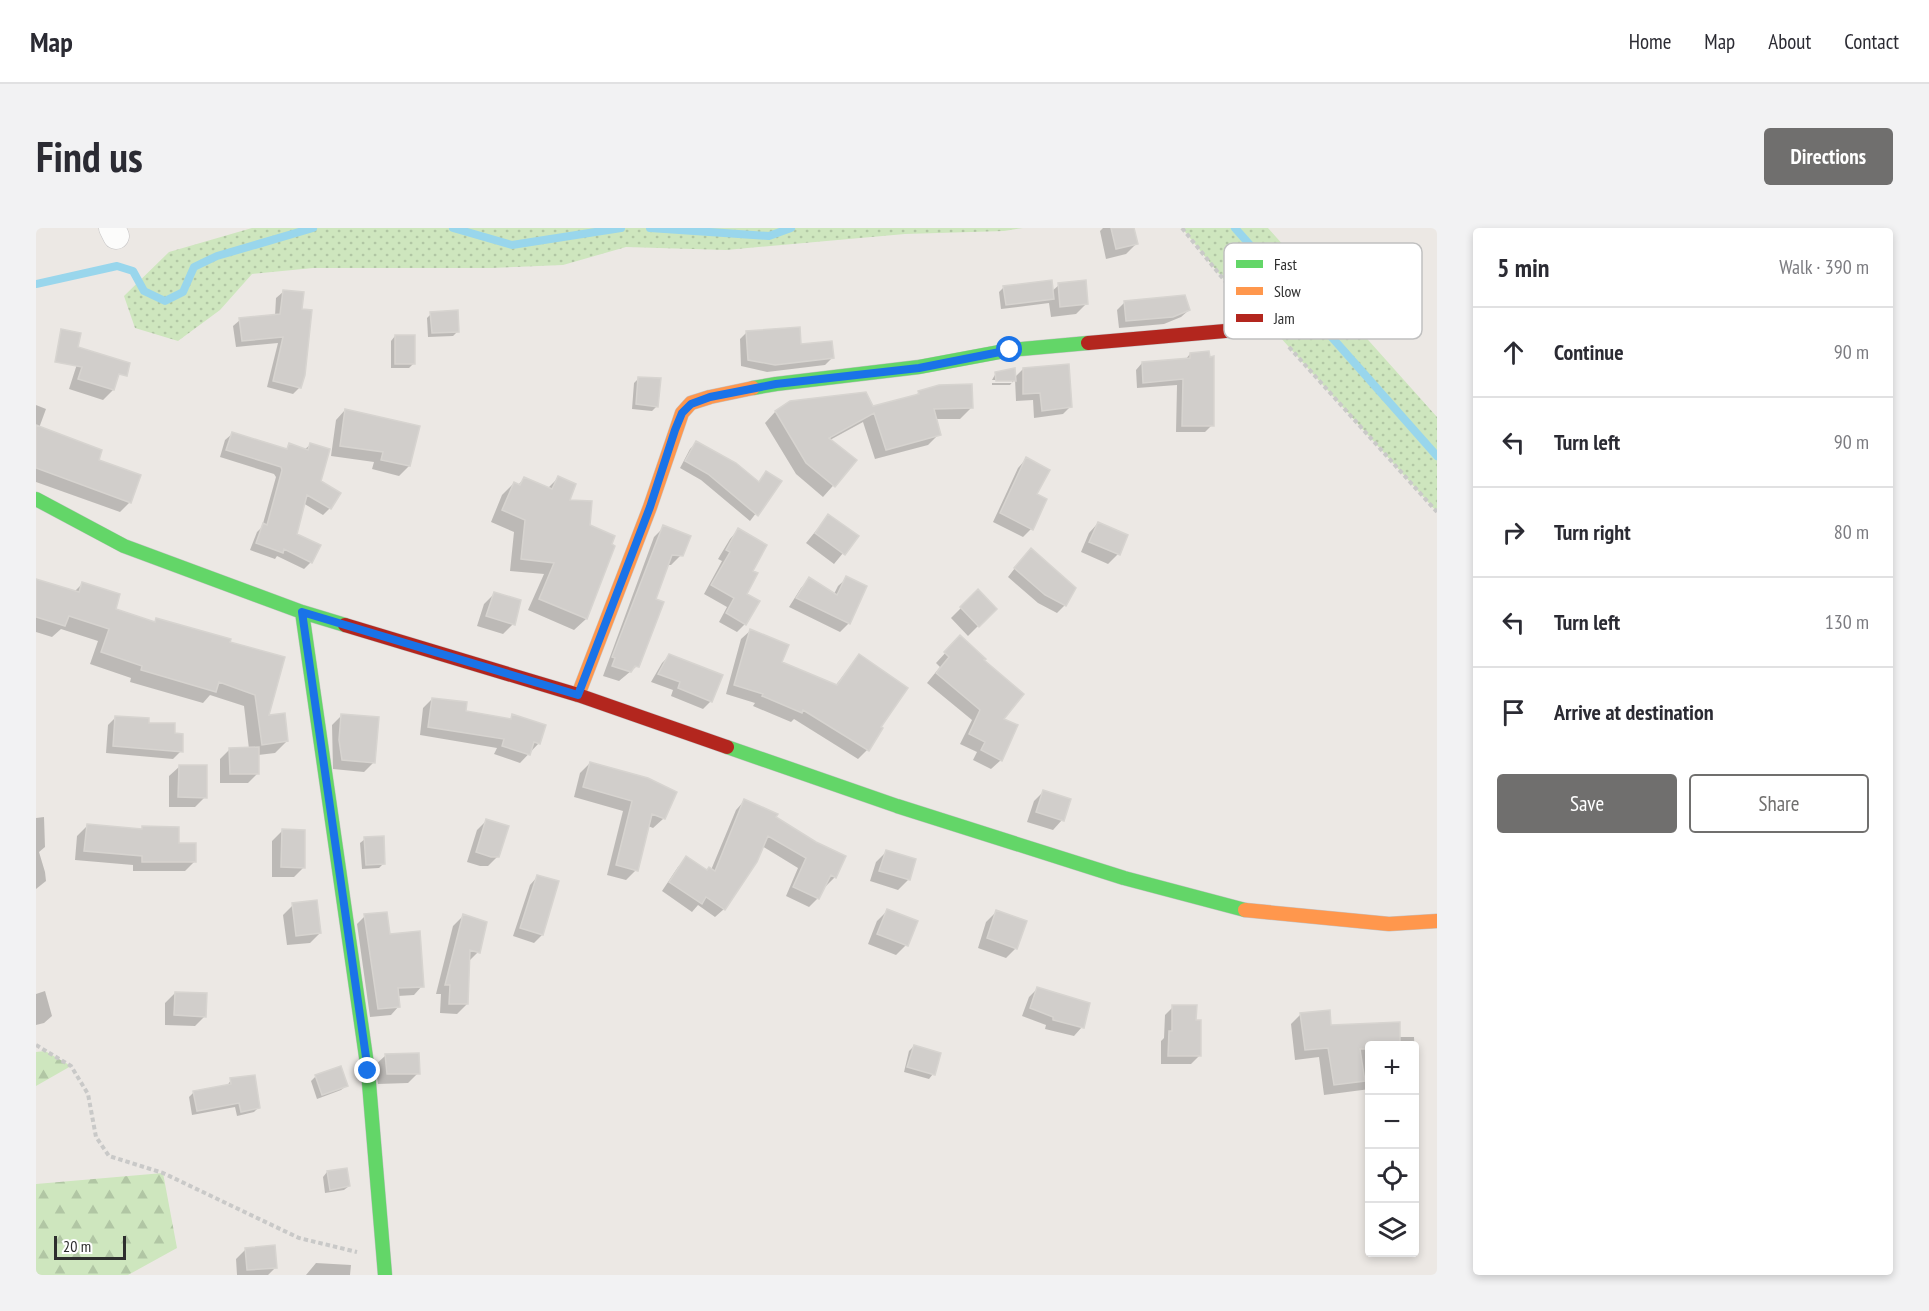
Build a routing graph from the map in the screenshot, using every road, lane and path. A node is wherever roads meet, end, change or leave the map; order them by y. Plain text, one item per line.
1 (1182, 228) edge
2 (1224, 280) edge
3 (1224, 331) edge
4 (1282, 339) edge
5 (36, 499) edge
6 (1437, 512) edge
7 (302, 612) junction
8 (578, 695) junction
9 (1437, 921) edge
10 (36, 1045) edge
11 (384, 1256) junction
12 (385, 1275) edge

1 - 2 path
3 - 8 street
4 - 6 path
5 - 7 street
7 - 8 street
7 - 11 street
8 - 9 street
10 - 11 path
11 - 12 street

